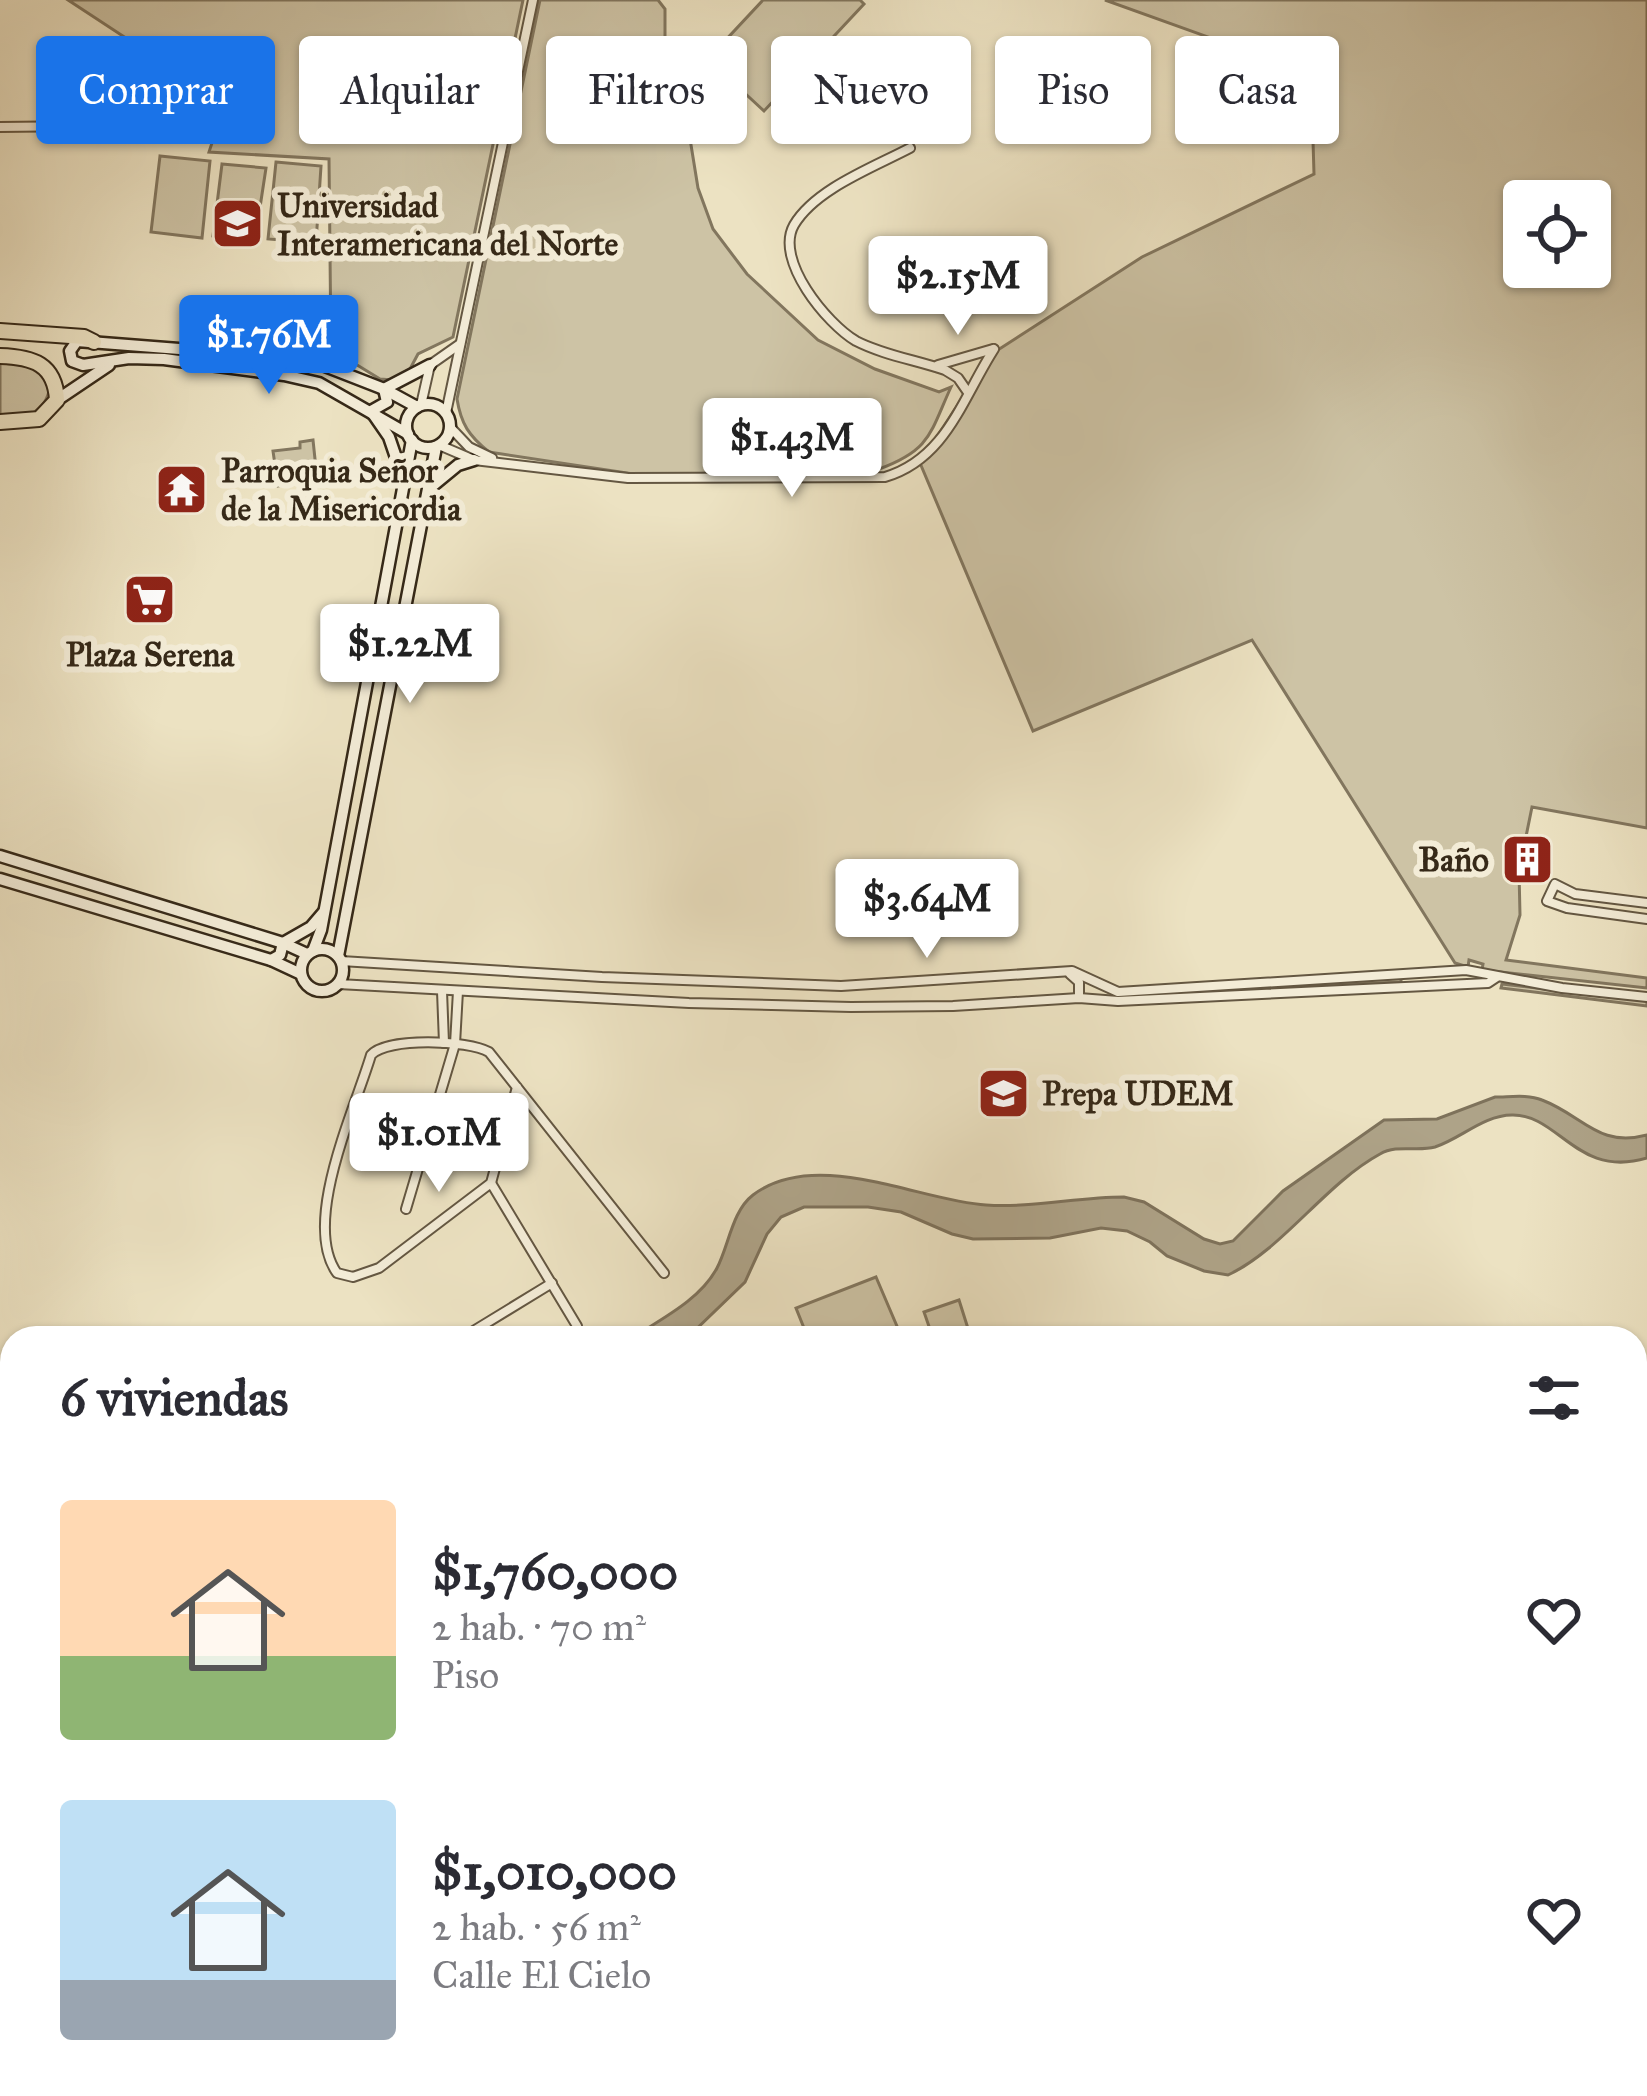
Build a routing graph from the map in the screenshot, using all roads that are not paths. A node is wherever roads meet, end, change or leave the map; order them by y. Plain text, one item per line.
1 (533, 0) edge
2 (0, 127) edge
3 (36, 127) edge
4 (910, 148) dead end
5 (0, 331) edge
6 (94, 342) junction
7 (461, 344) junction
8 (0, 356) edge
9 (129, 358) junction
10 (430, 365) junction
11 (933, 365) junction
12 (384, 389) junction
13 (968, 391) junction
14 (57, 400) junction
15 (419, 406) junction
16 (371, 411) junction
17 (446, 413) junction
18 (0, 422) edge
19 (450, 427) junction
20 (410, 437) junction
21 (438, 446) junction
22 (473, 460) junction
23 (505, 461) junction
24 (405, 487) junction
25 (428, 490) junction
26 (0, 856) edge
27 (0, 879) edge
28 (1647, 904) edge
29 (325, 910) junction
30 (1647, 919) edge
31 (283, 943) junction
32 (310, 953) junction
33 (339, 959) junction
34 (271, 960) junction
35 (1061, 973) junction
36 (1405, 973) junction
37 (301, 974) junction
38 (602, 977) junction
39 (1497, 977) junction
40 (338, 984) junction
41 (1406, 987) junction
42 (442, 991) junction
43 (458, 992) junction
44 (603, 997) junction
45 (1118, 997) junction
46 (1647, 997) edge
47 (1079, 998) junction
48 (443, 1022) junction
49 (455, 1022) junction
50 (449, 1044) junction
51 (517, 1088) junction
52 (490, 1183) junction
53 (406, 1209) dead end
54 (664, 1273) dead end
55 (552, 1283) junction
56 (482, 1326) edge
57 (577, 1326) dead end

1 - 7 street
2 - 3 street
4 - 11 street
5 - 6 highway
6 - 9 street
6 - 12 street
7 - 10 street
7 - 17 street
8 - 14 highway
9 - 14 street
9 - 16 street
10 - 12 street
10 - 15 street
11 - 13 street
11 - 13 street
12 - 15 street
12 - 16 street
13 - 23 street
14 - 18 highway
15 - 17 street
15 - 20 street
16 - 20 street
16 - 24 street
17 - 19 street
19 - 21 street
19 - 23 street
20 - 21 street
20 - 24 street
21 - 22 street
21 - 25 street
22 - 23 street
22 - 25 street
24 - 29 street
25 - 33 street
26 - 31 street
27 - 34 street
28 - 30 street
29 - 31 street
29 - 32 street
31 - 32 street
31 - 34 street
32 - 33 street
32 - 37 street
33 - 38 street
33 - 40 street
34 - 37 street
35 - 38 street
35 - 45 street
35 - 47 street
36 - 39 street
36 - 41 street
36 - 45 street
37 - 40 street
38 - 44 street
39 - 41 street
39 - 46 street
40 - 42 street
41 - 45 street
42 - 43 street
42 - 48 street
43 - 44 street
43 - 49 street
44 - 47 street
45 - 47 street
48 - 49 street
48 - 50 street
49 - 50 street
50 - 51 street
50 - 52 street
50 - 53 street
51 - 52 street
51 - 54 street
52 - 55 street
55 - 56 street
55 - 57 street

